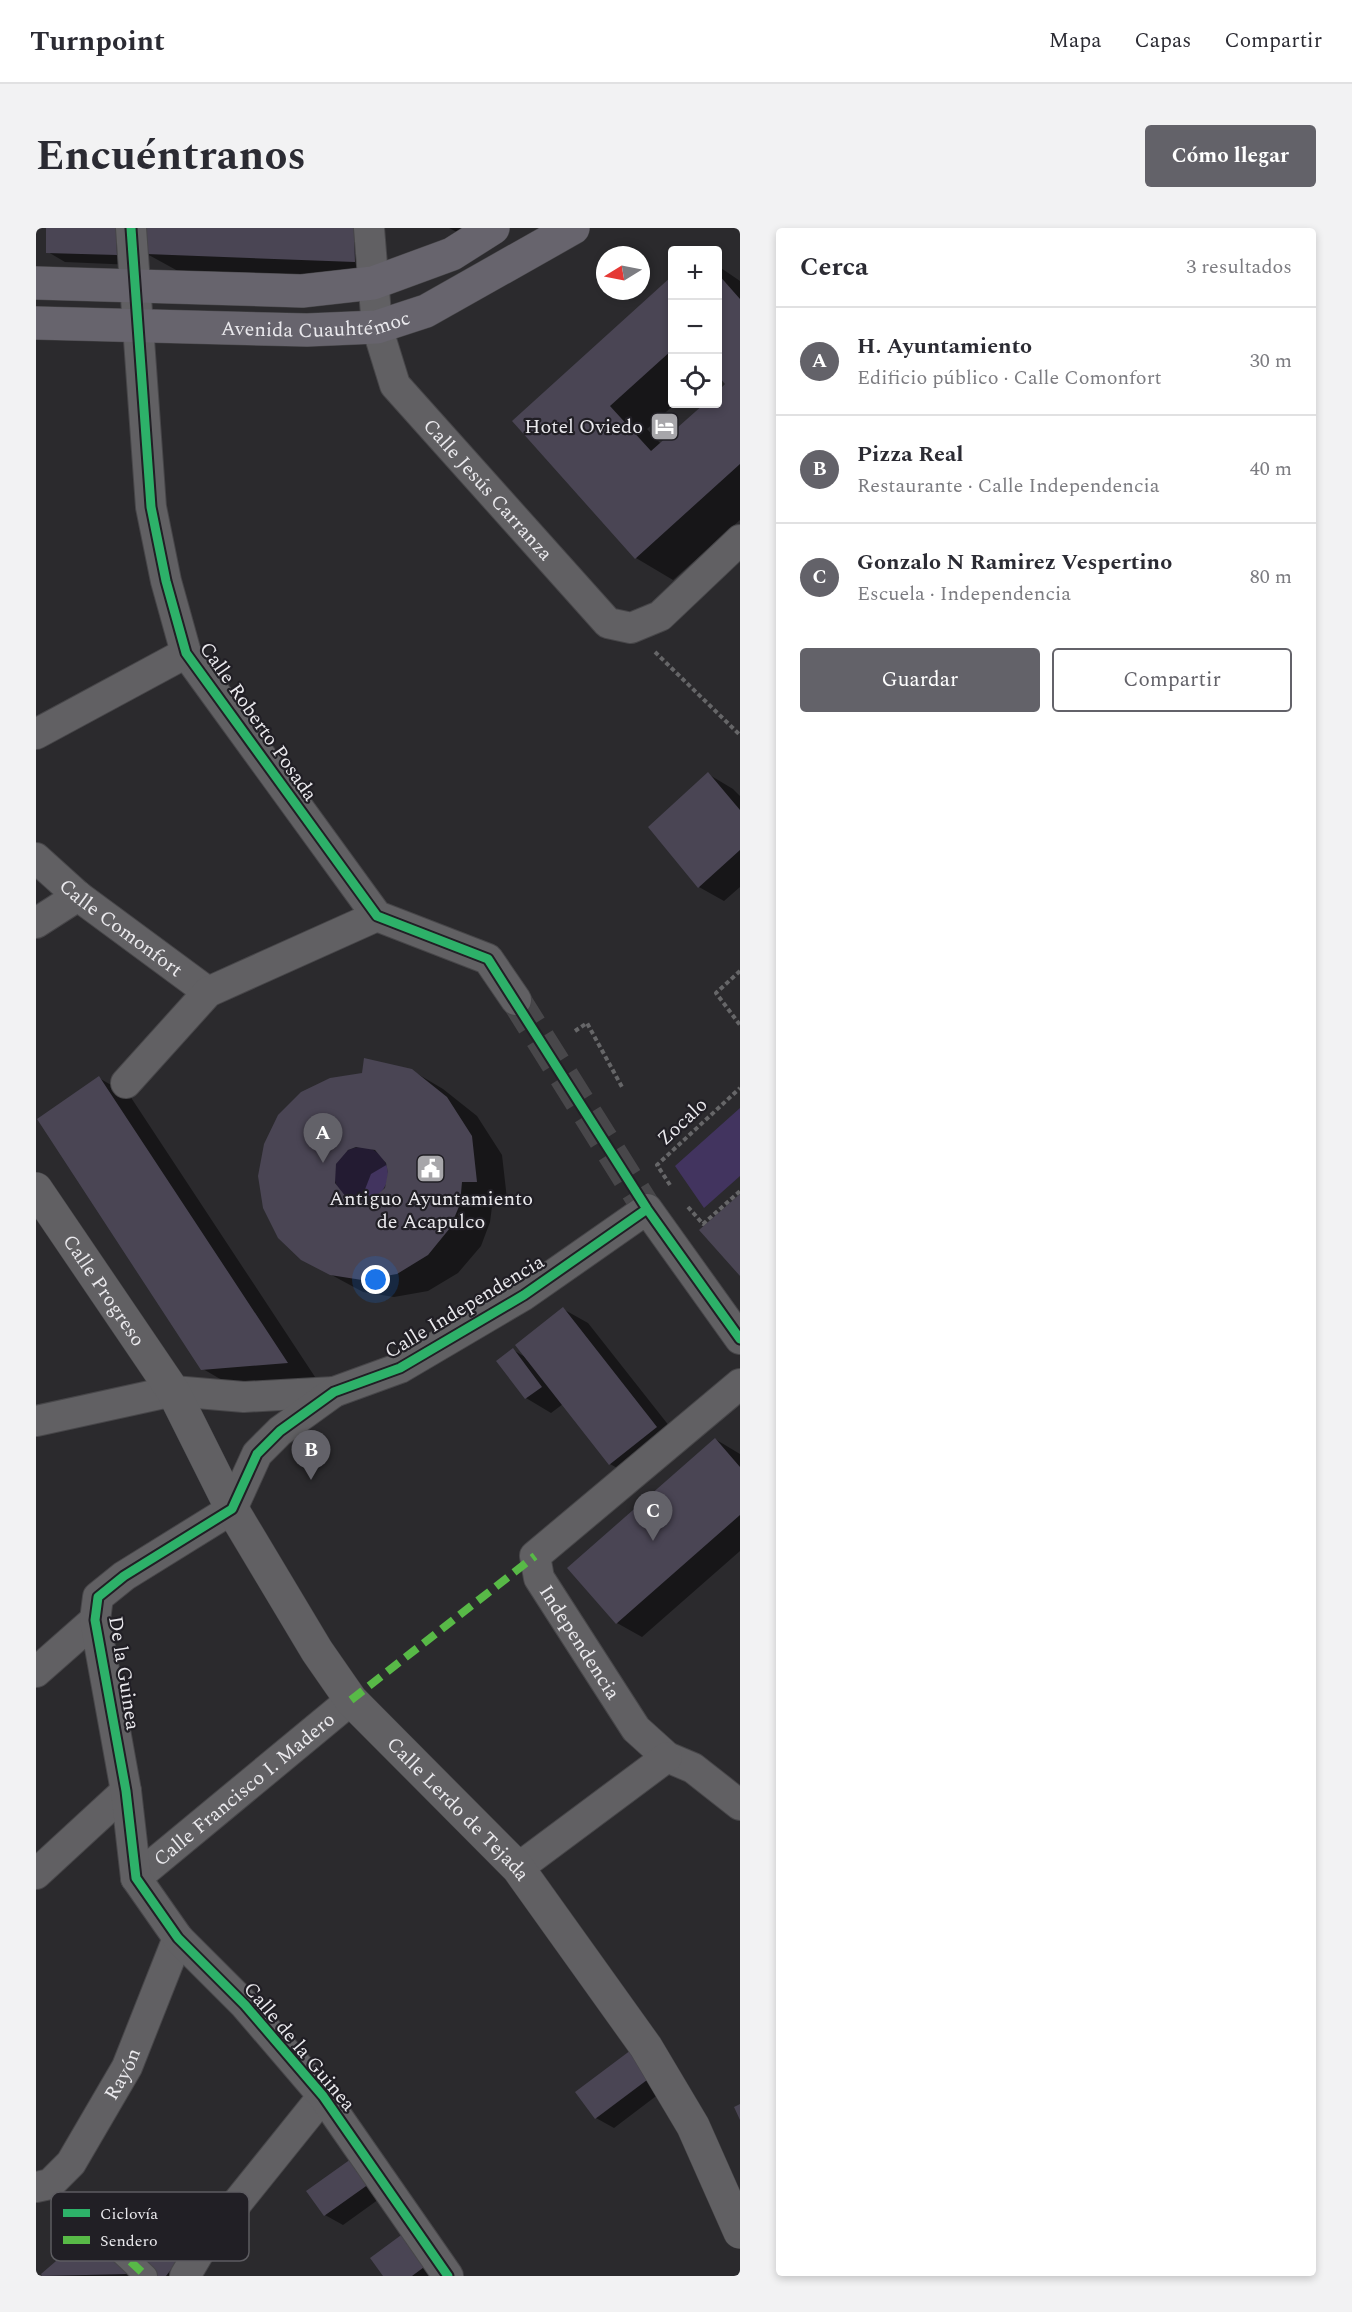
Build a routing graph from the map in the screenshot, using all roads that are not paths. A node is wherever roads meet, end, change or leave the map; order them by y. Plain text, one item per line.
1 (130, 228) edge
2 (369, 228) edge
3 (493, 228) edge
4 (573, 228) edge
5 (36, 283) edge
6 (373, 283) junction
7 (133, 286) junction
8 (36, 323) edge
9 (136, 325) junction
10 (377, 327) junction
11 (740, 540) edge
12 (186, 653) junction
13 (36, 734) edge
14 (36, 858) edge
15 (78, 896) junction
16 (376, 916) junction
17 (36, 923) edge
18 (208, 992) junction
19 (516, 1000) tunnel mouth
20 (126, 1083) dead end
21 (36, 1189) edge
22 (740, 1339) edge
23 (740, 1384) edge
24 (172, 1391) junction
25 (334, 1392) junction
26 (36, 1421) edge
27 (232, 1509) junction
28 (95, 1620) junction
29 (36, 1672) edge
30 (351, 1700) junction
31 (667, 1757) junction
32 (126, 1791) junction
33 (740, 1805) edge
34 (518, 1868) junction
35 (36, 1874) edge
36 (136, 1878) junction
37 (178, 1938) junction
38 (323, 2096) junction
39 (36, 2187) edge
40 (246, 2192) edge
41 (740, 2232) edge
42 (130, 2261) edge
43 (194, 2261) edge
44 (146, 2276) edge
45 (185, 2276) edge
46 (448, 2276) edge

1 - 7 street, Calle Roberto Posada
2 - 6 street, Calle Jesús Carranza
3 - 6 main road, Avenida Cuauhtémoc
4 - 10 main road, Avenida Cuauhtémoc
5 - 7 main road, Avenida Cuauhtémoc
6 - 7 main road, Avenida Cuauhtémoc
6 - 10 street, Calle Jesús Carranza
7 - 9 street, Calle Roberto Posada
8 - 9 main road, Avenida Cuauhtémoc
9 - 10 main road, Avenida Cuauhtémoc
9 - 12 street, Calle Roberto Posada
10 - 11 street, Calle Jesús Carranza
12 - 13 street
12 - 16 street, Calle Roberto Posada
14 - 15 street, Calle Comonfort
15 - 17 street
15 - 18 street, Calle Comonfort
16 - 18 street
16 - 19 street
18 - 20 street
21 - 24 street, Calle Progreso
22 - 25 street, Calle Independencia
23 - 31 street, Independencia
24 - 25 street, Calle Independencia
24 - 26 street, Calle Independencia
24 - 27 street, Calle Lerdo de Tejada
25 - 27 street, Calle Independencia
27 - 28 street, De la Guinea
27 - 30 street, Calle Lerdo de Tejada
28 - 29 street
28 - 32 street, De la Guinea
30 - 34 street, Calle Lerdo de Tejada
30 - 36 street, Calle Francisco I. Madero
31 - 33 street
31 - 34 street
32 - 35 street
32 - 36 street, De la Guinea
34 - 41 street, Calle Lerdo de Tejada
36 - 37 street, Calle de la Guinea
37 - 38 street, Calle de la Guinea
37 - 39 street, Rayón
38 - 40 street
38 - 46 street, Calle de la Guinea
42 - 44 street
43 - 45 street

